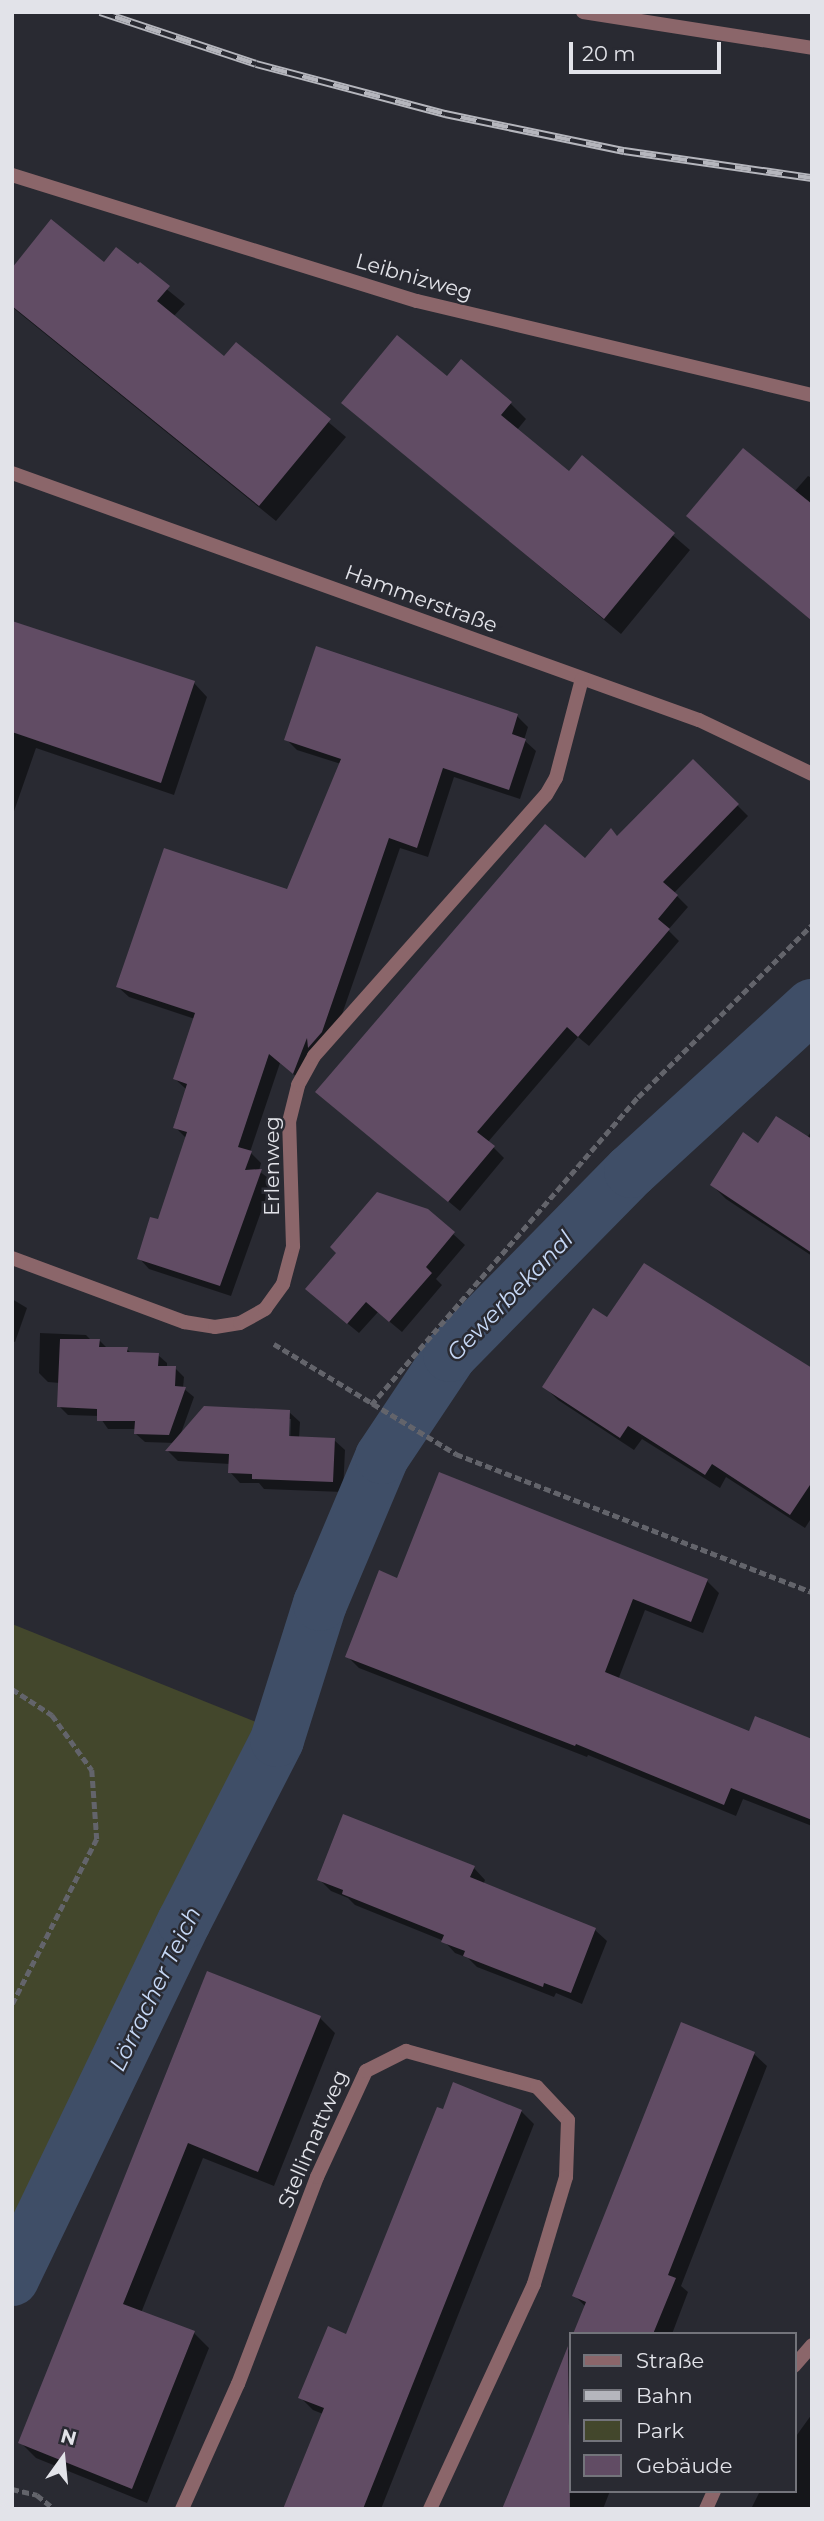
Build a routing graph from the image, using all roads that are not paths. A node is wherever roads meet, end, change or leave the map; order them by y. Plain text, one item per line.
1 (583, 12) edge
2 (812, 48) edge
3 (12, 175) edge
4 (812, 395) edge
5 (12, 473) edge
6 (582, 679) junction
7 (812, 774) edge
8 (12, 1258) edge
9 (812, 2345) edge
10 (796, 2364) edge
11 (713, 2493) edge
12 (182, 2509) edge
13 (430, 2509) edge
14 (706, 2509) edge

1 - 2 street
3 - 4 street, Leibnizweg
5 - 6 street, Hammerstraße
6 - 7 street, Hammerstraße
6 - 8 street, Erlenweg
9 - 10 street
11 - 14 street
12 - 13 street, Stellimattweg

